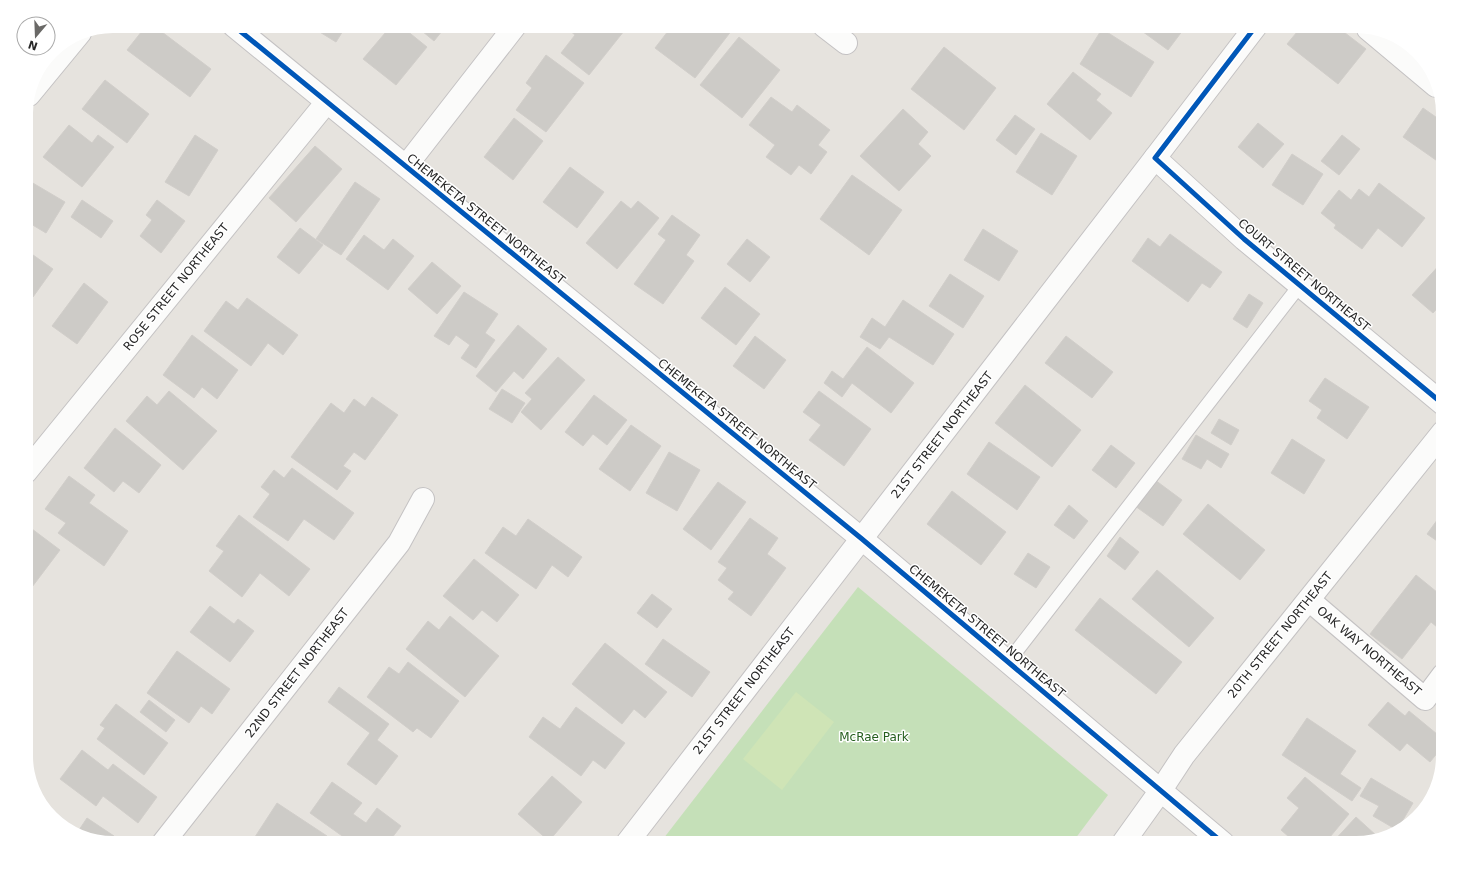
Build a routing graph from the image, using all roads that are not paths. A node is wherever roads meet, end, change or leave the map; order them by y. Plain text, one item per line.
1 (242, 33) edge
2 (510, 33) edge
3 (833, 33) edge
4 (1251, 33) edge
5 (1377, 36) edge
6 (846, 44) dead end
7 (68, 48) edge
8 (1428, 80) edge
9 (39, 83) edge
10 (326, 103) junction
11 (1156, 158) junction
12 (406, 166) junction
13 (1300, 285) junction
14 (1436, 398) edge
15 (1436, 441) edge
16 (33, 463) edge
17 (423, 499) dead end
18 (862, 539) junction
19 (1308, 600) junction
20 (1008, 662) junction
21 (1436, 684) edge
22 (1161, 790) junction
23 (169, 836) edge
24 (632, 836) edge
25 (1128, 836) edge
26 (1215, 836) edge

1 - 10 street, CHEMEKETA STREET NORTHEAST
2 - 12 street
3 - 6 street
4 - 11 street, 21ST STREET NORTHEAST
5 - 8 street
7 - 9 street
10 - 12 street, CHEMEKETA STREET NORTHEAST
10 - 16 street, ROSE STREET NORTHEAST
11 - 13 street, COURT STREET NORTHEAST
11 - 18 street, 21ST STREET NORTHEAST
12 - 18 street, CHEMEKETA STREET NORTHEAST
13 - 14 street, COURT STREET NORTHEAST
13 - 20 lane
15 - 19 street, 20TH STREET NORTHEAST
17 - 23 street, 22ND STREET NORTHEAST
18 - 20 street, CHEMEKETA STREET NORTHEAST
18 - 24 street, 21ST STREET NORTHEAST
19 - 21 street, OAK WAY NORTHEAST
19 - 22 street, 20TH STREET NORTHEAST
20 - 22 street, CHEMEKETA STREET NORTHEAST
22 - 25 street, 20TH STREET NORTHEAST
22 - 26 street, CHEMEKETA STREET NORTHEAST

